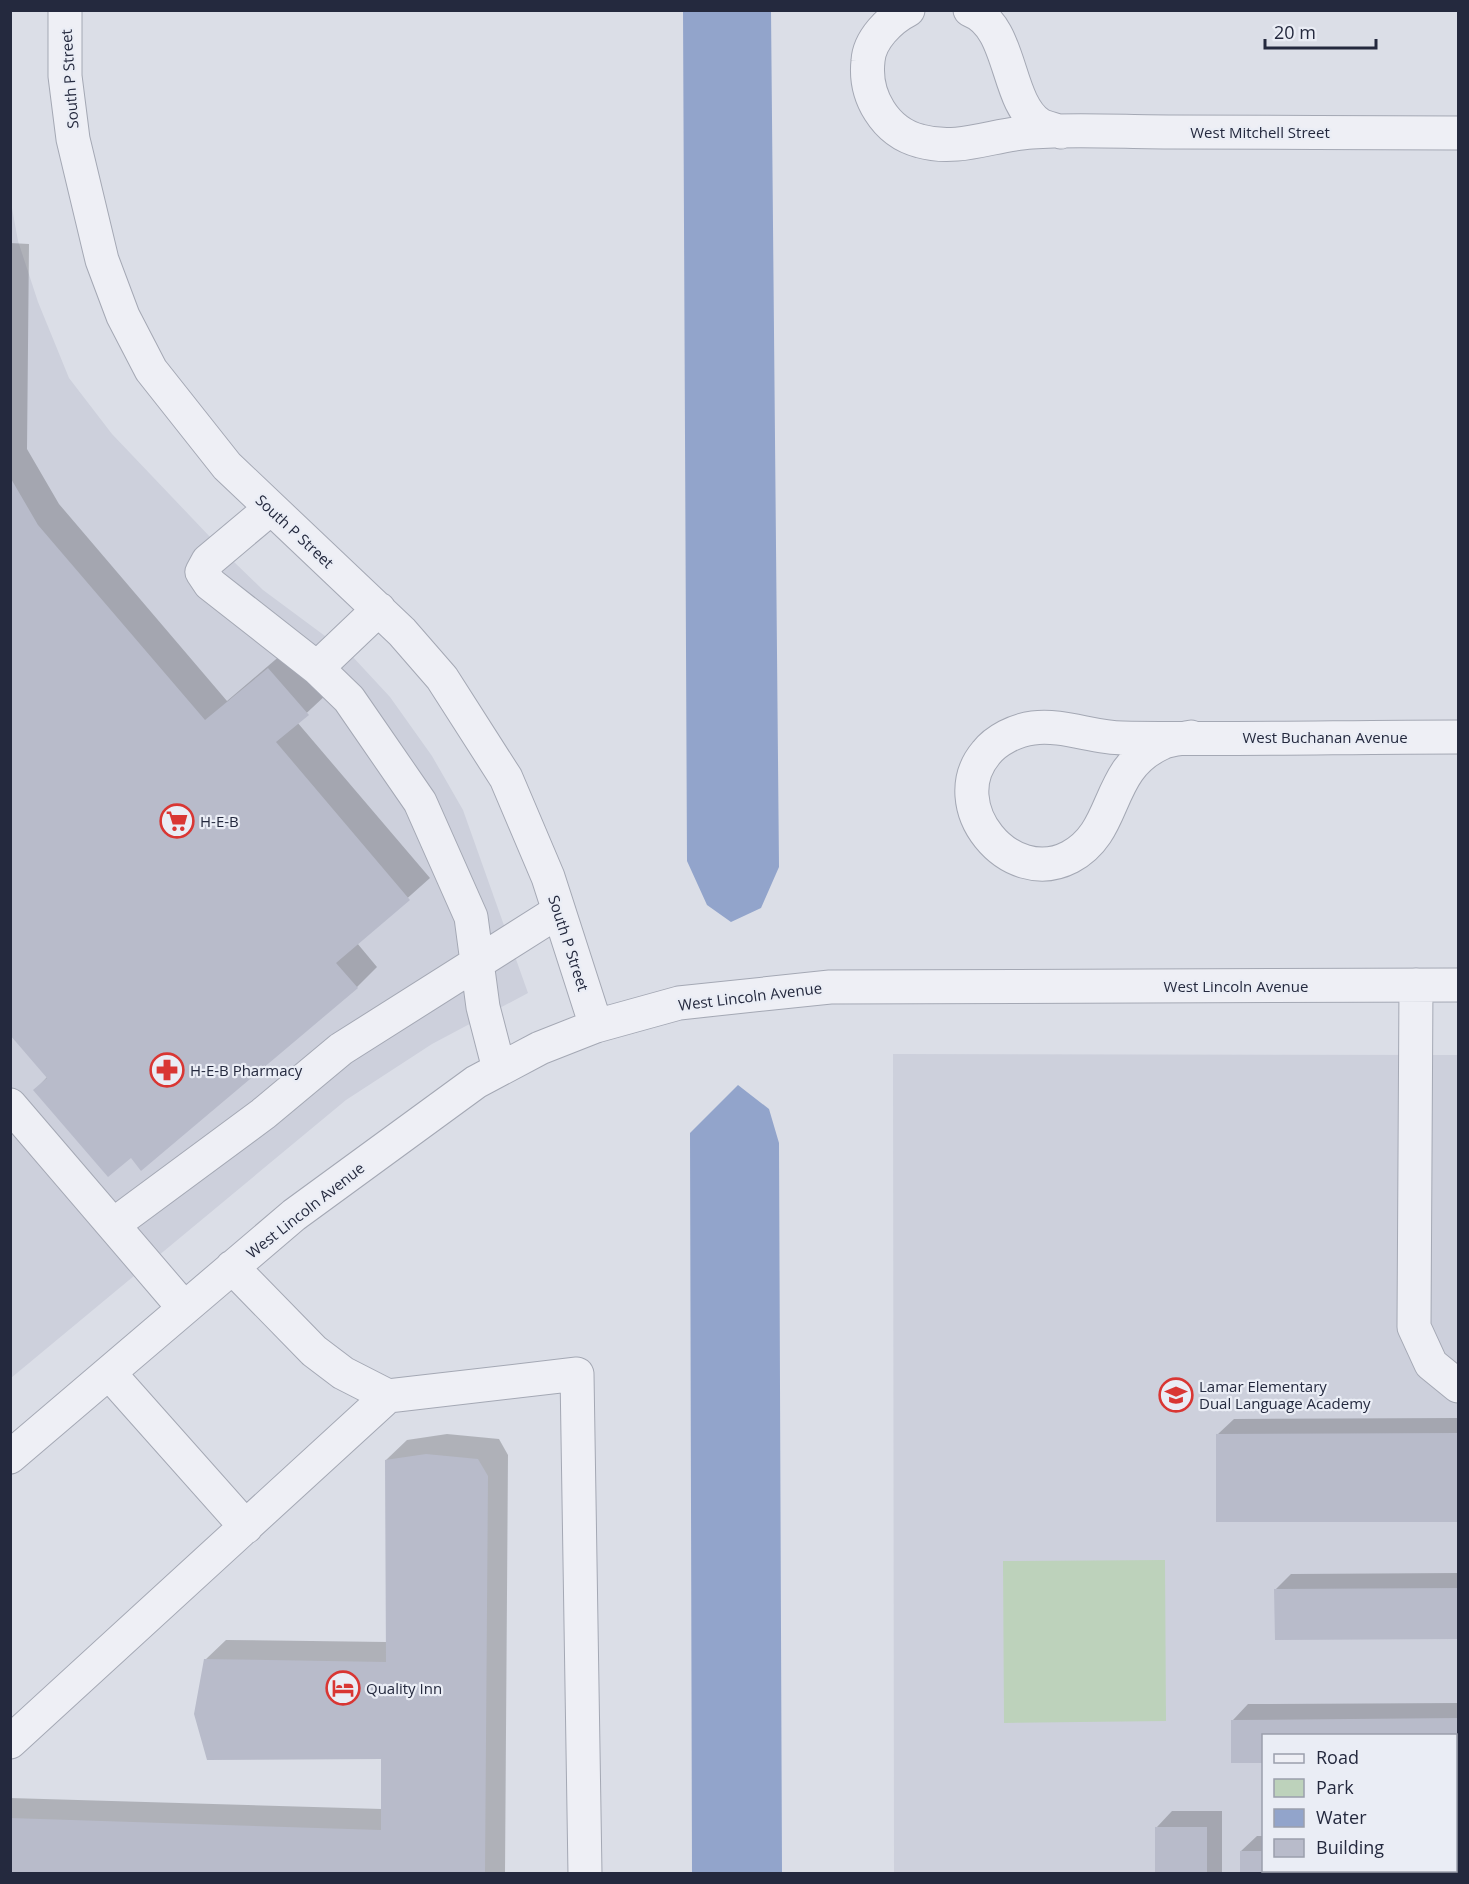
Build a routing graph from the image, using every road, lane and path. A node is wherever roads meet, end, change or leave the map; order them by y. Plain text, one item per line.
1 (65, 10) edge
2 (908, 10) edge
3 (970, 10) edge
4 (1061, 132) junction
5 (1458, 133) edge
6 (271, 508) junction
7 (379, 609) junction
8 (317, 668) junction
9 (1191, 737) junction
10 (1458, 737) edge
11 (559, 911) junction
12 (476, 963) junction
13 (1416, 985) junction
14 (1458, 985) edge
15 (596, 1026) junction
16 (498, 1069) junction
17 (10, 1105) edge
18 (113, 1225) junction
19 (232, 1267) junction
20 (184, 1308) junction
21 (109, 1373) junction
22 (1458, 1386) edge
23 (388, 1396) junction
24 (10, 1457) edge
25 (246, 1527) junction
26 (10, 1742) edge
27 (585, 1874) edge

1 - 6 street, South P Street
2 - 4 street, West Mitchell Street
3 - 4 street
4 - 5 street, West Mitchell Street
6 - 7 street, South P Street
6 - 8 street
7 - 8 street
7 - 11 street, South P Street
8 - 12 street
9 - 9 street
9 - 10 street, West Buchanan Avenue
11 - 12 street
11 - 15 street, South P Street
12 - 16 street
12 - 18 street
13 - 14 street, West Lincoln Avenue
13 - 15 street, West Lincoln Avenue
13 - 22 street
15 - 16 street, West Lincoln Avenue
16 - 19 street, West Lincoln Avenue
17 - 18 street
18 - 20 street
19 - 20 street, West Lincoln Avenue
19 - 23 street
20 - 21 street, West Lincoln Avenue
21 - 24 street, West Lincoln Avenue
21 - 25 street
23 - 25 street
23 - 27 street
25 - 26 street

